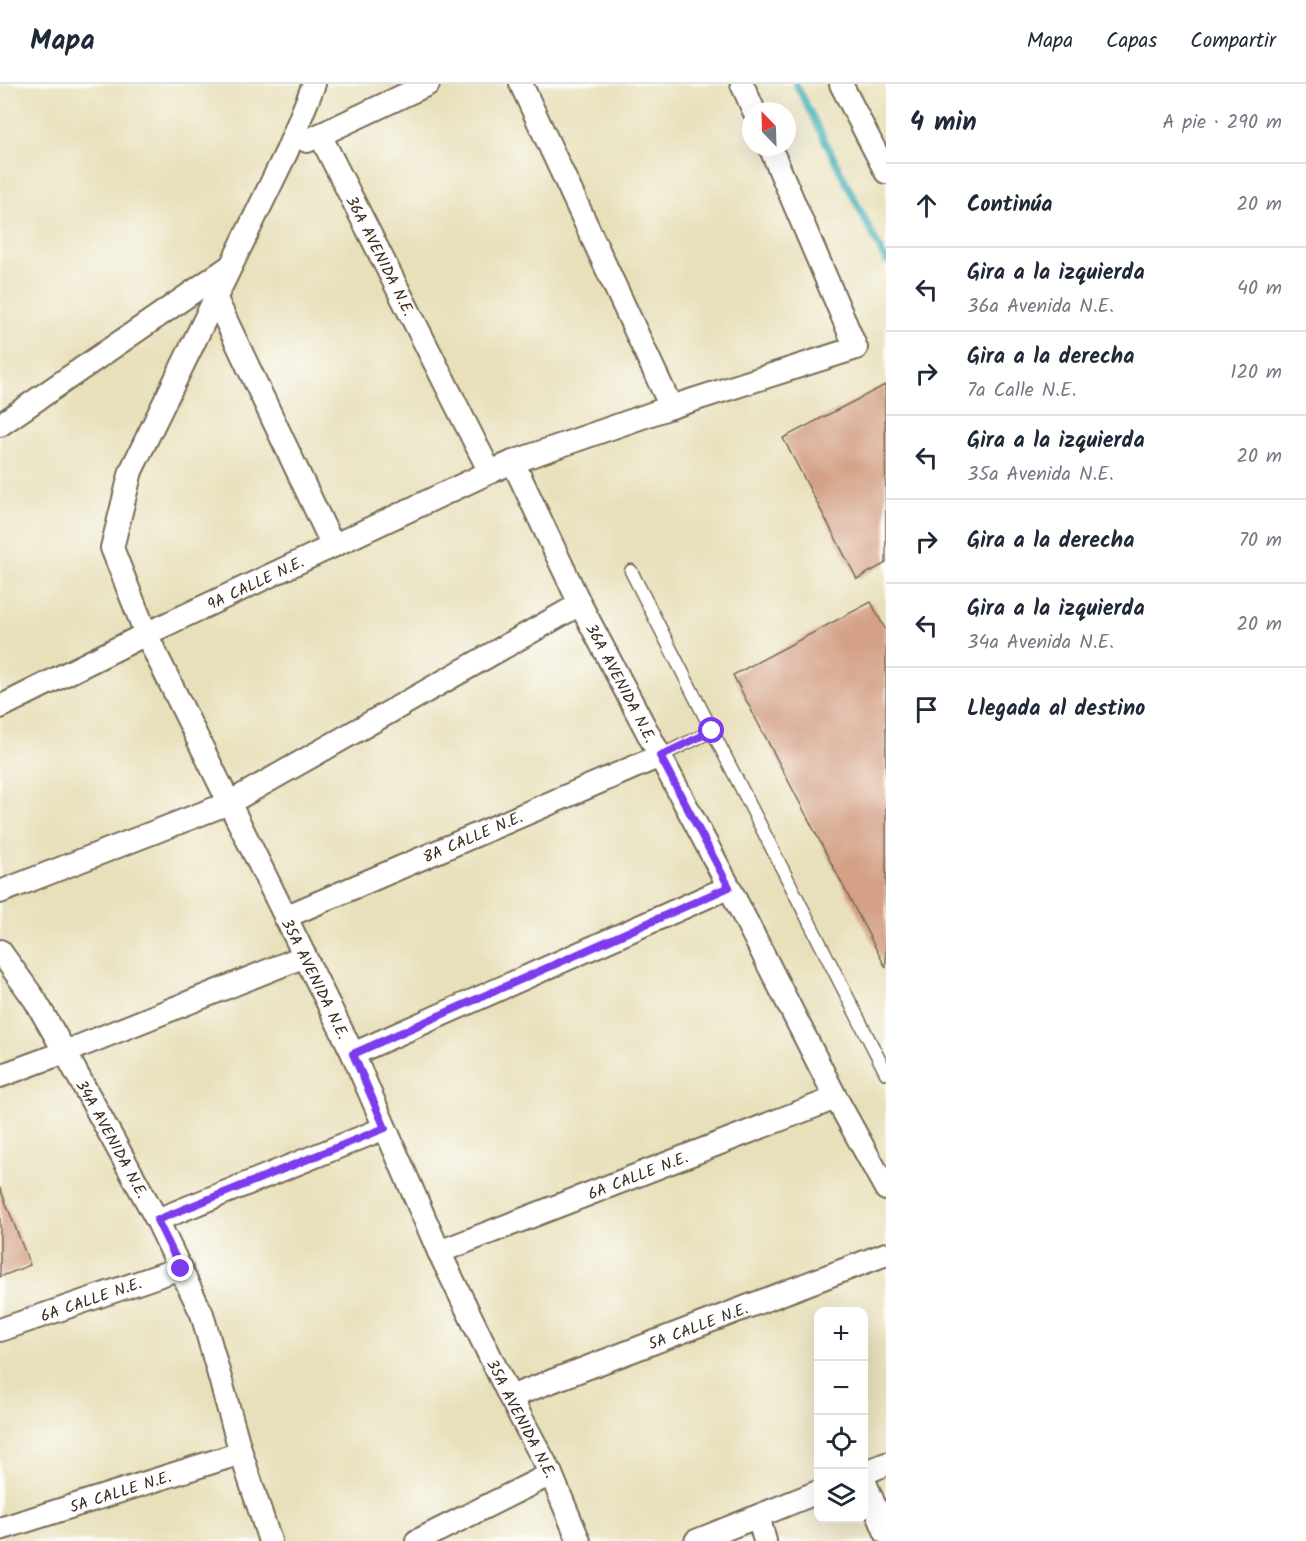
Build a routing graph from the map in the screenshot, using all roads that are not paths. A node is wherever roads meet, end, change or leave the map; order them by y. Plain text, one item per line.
1 (314, 84) edge
2 (428, 84) edge
3 (521, 84) edge
4 (742, 84) edge
5 (841, 84) edge
6 (750, 102) edge
7 (320, 135) junction
8 (287, 151) junction
9 (774, 156) edge
10 (886, 172) edge
11 (230, 266) junction
12 (215, 297) junction
13 (671, 407) junction
14 (0, 425) edge
15 (513, 462) junction
16 (490, 471) junction
17 (333, 546) junction
18 (631, 571) dead end
19 (580, 604) junction
20 (146, 634) junction
21 (0, 707) edge
22 (712, 731) junction
23 (660, 756) junction
24 (229, 803) junction
25 (729, 887) junction
26 (0, 892) edge
27 (285, 917) junction
28 (0, 951) edge
29 (305, 956) junction
30 (65, 1052) junction
31 (353, 1054) junction
32 (886, 1073) edge
33 (0, 1076) edge
34 (836, 1098) junction
35 (385, 1128) junction
36 (886, 1189) edge
37 (157, 1220) junction
38 (439, 1252) junction
39 (886, 1254) edge
40 (181, 1269) junction
41 (0, 1330) edge
42 (510, 1397) junction
43 (241, 1453) junction
44 (886, 1464) edge
45 (868, 1471) edge
46 (550, 1474) junction
47 (868, 1490) edge
48 (814, 1494) edge
49 (758, 1516) junction
50 (0, 1529) edge
51 (886, 1533) edge
52 (270, 1541) edge
53 (417, 1541) edge
54 (579, 1541) edge
55 (696, 1541) edge
56 (765, 1541) edge

1 - 8 street
2 - 7 street
3 - 13 street
4 - 6 street
5 - 10 street
7 - 8 street
7 - 16 street, 36A AVENIDA N.E.
8 - 11 street
9 - 13 street, 9A CALLE N.E.
11 - 12 street
11 - 14 street
12 - 17 street
12 - 20 street, 35A AVENIDA N.E.
13 - 15 street, 9A CALLE N.E.
15 - 16 street, 9A CALLE N.E.
15 - 19 street, 36A AVENIDA N.E.
16 - 17 street, 9A CALLE N.E.
17 - 20 street, 9A CALLE N.E.
18 - 22 lane
19 - 23 street, 36A AVENIDA N.E.
19 - 24 street
20 - 21 street, 9A CALLE N.E.
20 - 24 street, 35A AVENIDA N.E.
22 - 23 lane
22 - 32 lane
23 - 25 street, 36A AVENIDA N.E.
23 - 27 street, 8A CALLE N.E.
24 - 26 street
24 - 27 street, 35A AVENIDA N.E.
25 - 31 street
25 - 34 street, 36A AVENIDA N.E.
27 - 29 street, 35A AVENIDA N.E.
28 - 30 street, 34A AVENIDA N.E.
29 - 30 street
29 - 31 street, 35A AVENIDA N.E.
30 - 33 street
30 - 37 street, 34A AVENIDA N.E.
31 - 35 street, 35A AVENIDA N.E.
34 - 36 street, 36A AVENIDA N.E.
34 - 38 street, 6A CALLE N.E.
35 - 37 street
35 - 38 street, 35A AVENIDA N.E.
37 - 40 street, 34A AVENIDA N.E.
38 - 42 street, 35A AVENIDA N.E.
39 - 42 street, 5A CALLE N.E.
40 - 41 street, 6A CALLE N.E.
40 - 43 street, 34A AVENIDA N.E.
42 - 46 street, 35A AVENIDA N.E.
43 - 50 street, 5A CALLE N.E.
43 - 52 street, 34A AVENIDA N.E.
44 - 45 street
46 - 53 street
46 - 54 street, 35A AVENIDA N.E.
47 - 51 street
48 - 49 street
49 - 55 street
49 - 56 street

